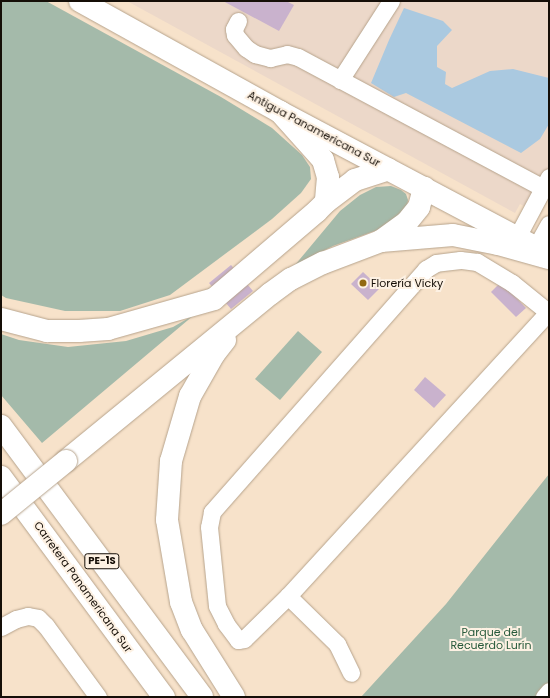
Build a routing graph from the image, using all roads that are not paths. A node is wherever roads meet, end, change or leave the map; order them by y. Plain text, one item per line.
1 (80, 1) edge
2 (391, 1) edge
3 (238, 21) dead end
4 (340, 80) junction
5 (280, 112) junction
6 (388, 169) junction
7 (546, 183) edge
8 (424, 188) junction
9 (326, 202) junction
10 (549, 224) edge
11 (517, 237) junction
12 (381, 241) junction
13 (545, 253) edge
14 (548, 311) edge
15 (247, 313) junction
16 (1, 319) edge
17 (1, 426) edge
18 (62, 455) junction
19 (1, 477) edge
20 (1, 481) edge
21 (9, 496) edge
22 (1, 514) edge
23 (288, 596) junction
24 (1, 627) edge
25 (351, 673) dead end
26 (549, 692) edge
27 (98, 697) edge
28 (164, 697) edge
29 (202, 697) edge
30 (234, 697) edge
31 (544, 697) edge

1 - 5 main road, Antigua Panamericana Sur
2 - 4 street
3 - 4 street
4 - 7 street
5 - 6 main road, Antigua Panamericana Sur
5 - 9 main road
6 - 8 main road, Antigua Panamericana Sur
6 - 9 main road
7 - 11 street
8 - 11 main road, Antigua Panamericana Sur
8 - 12 main road
9 - 16 main road
10 - 13 street
11 - 13 main road, Antigua Panamericana Sur
12 - 13 main road
12 - 15 main road
14 - 23 street
14 - 23 street
15 - 18 main road
15 - 30 main road
17 - 29 main road, PE-1S
18 - 21 main road
18 - 22 main road, bridge
19 - 21 main road, Carretera Panamericana Sur / PE-1S
20 - 21 main road
21 - 28 main road, Carretera Panamericana Sur / PE-1S
23 - 25 street
24 - 27 street
26 - 31 street

